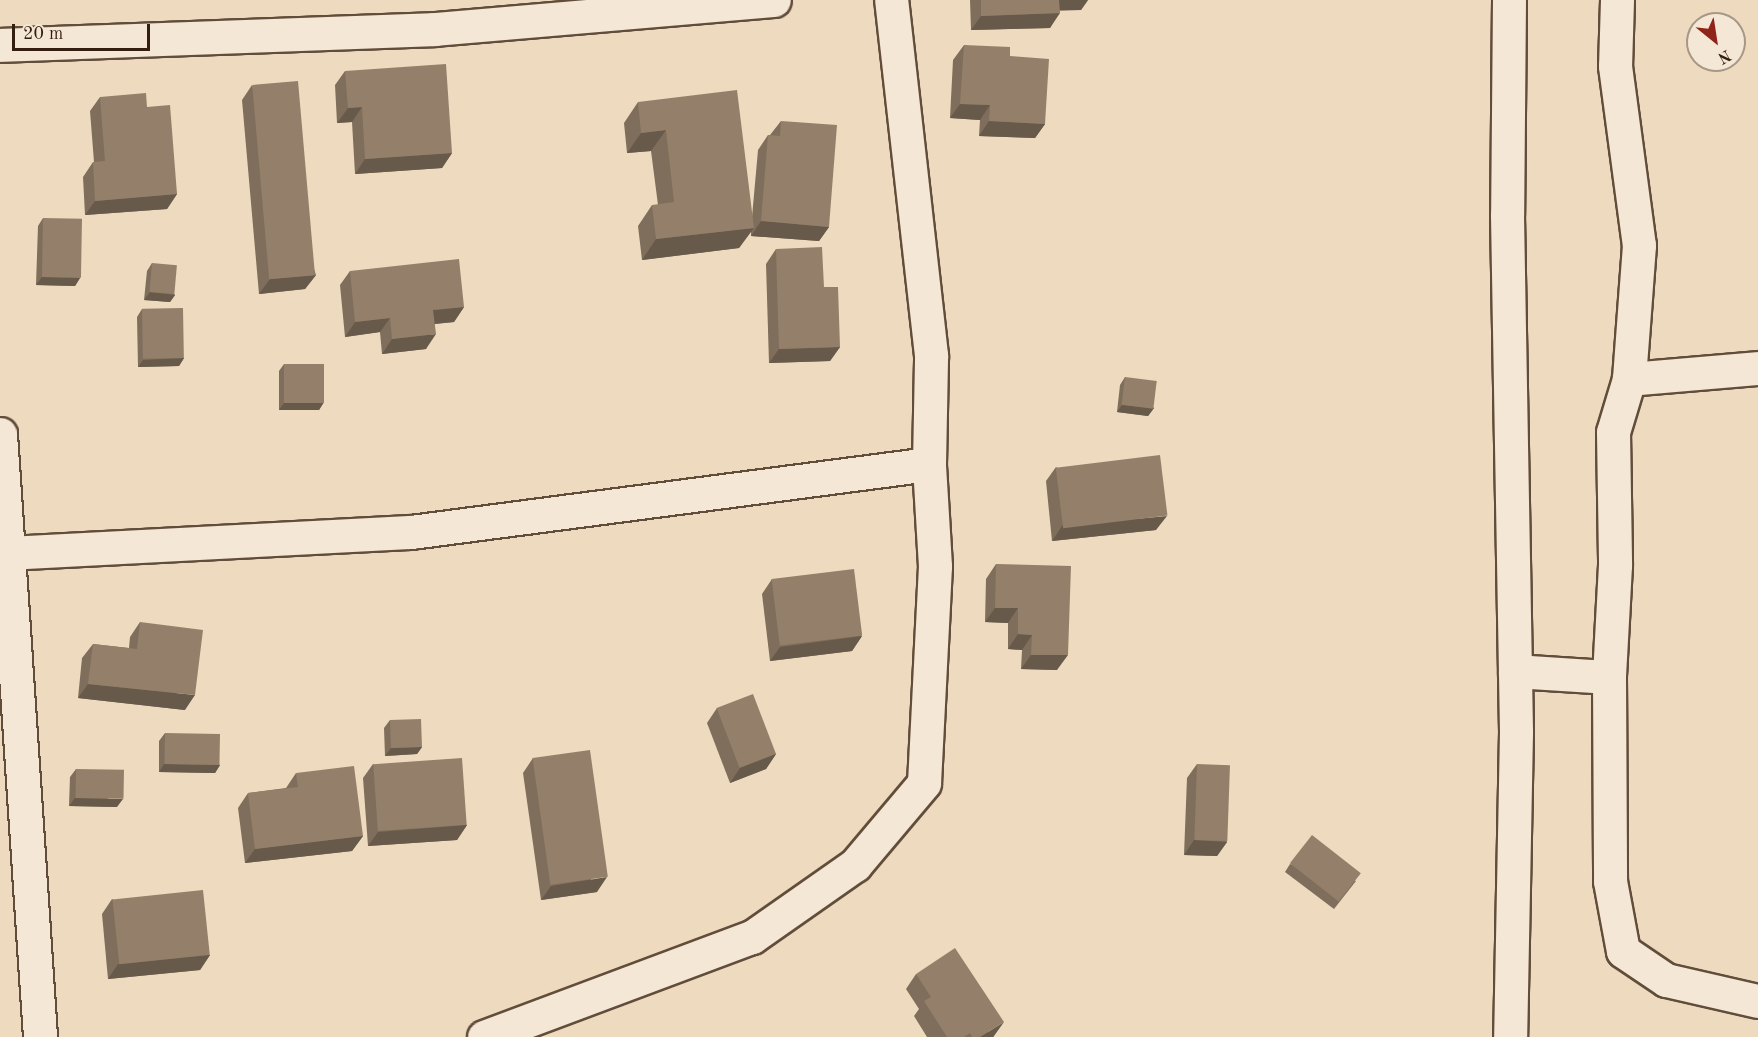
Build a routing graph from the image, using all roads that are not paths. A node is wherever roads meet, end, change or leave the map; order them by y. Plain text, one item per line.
1 (774, 0) edge
2 (891, 0) edge
3 (1509, 0) edge
4 (1617, 0) edge
5 (0, 45) edge
6 (1758, 368) edge
7 (1629, 379) junction
8 (0, 434) edge
9 (929, 464) junction
10 (7, 553) junction
11 (1515, 671) junction
12 (1610, 677) junction
13 (1758, 1000) edge
14 (40, 1037) edge
15 (484, 1037) edge
16 (1510, 1037) edge

1 - 5 street
2 - 9 street
3 - 11 street
4 - 7 street
6 - 7 street
7 - 12 street
8 - 10 street
9 - 10 street
9 - 15 street
10 - 14 street
11 - 12 street
11 - 16 street
12 - 13 street

